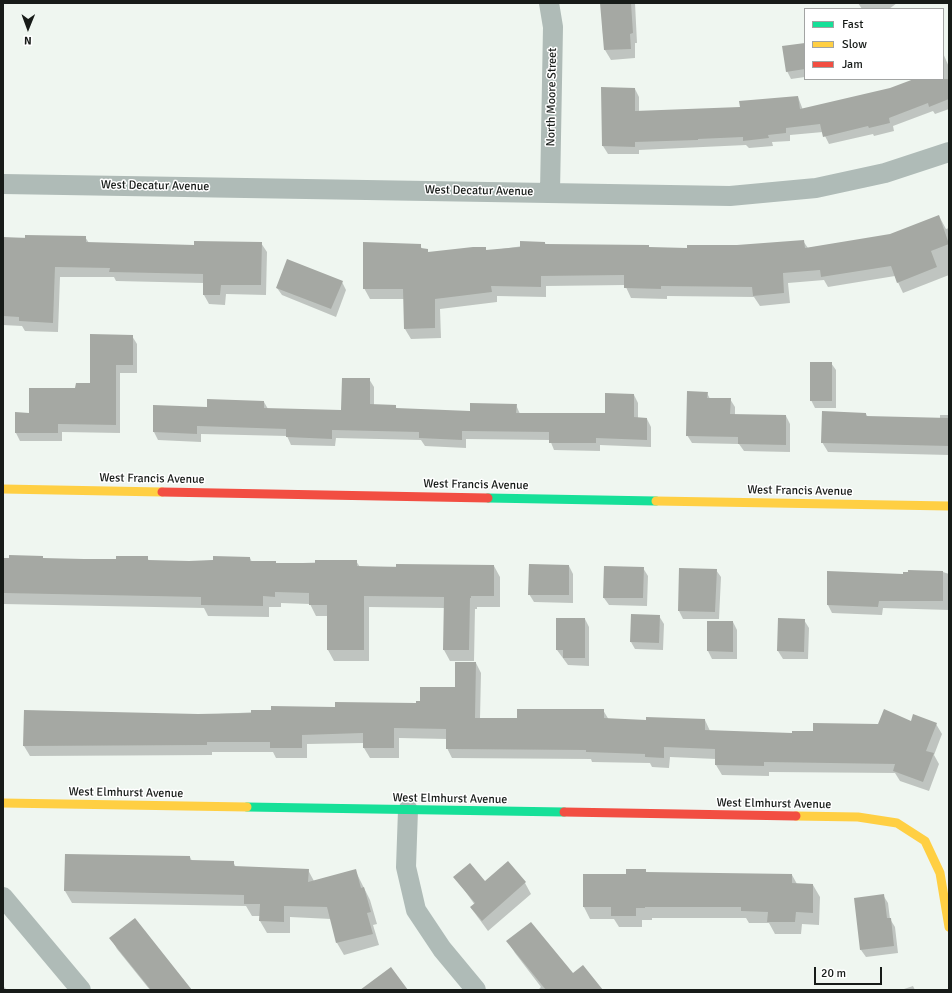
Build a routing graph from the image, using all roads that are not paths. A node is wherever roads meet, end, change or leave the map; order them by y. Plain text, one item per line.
1 (549, 3) edge
2 (949, 152) edge
3 (3, 184) edge
4 (550, 192) junction
5 (3, 489) edge
6 (949, 506) edge
7 (3, 803) edge
8 (408, 810) junction
9 (3, 897) edge
10 (949, 927) edge
11 (81, 990) edge
12 (476, 990) edge

1 - 4 street, North Moore Street
2 - 4 street, West Decatur Avenue
3 - 4 street, West Decatur Avenue
5 - 6 street, West Francis Avenue
7 - 8 street, West Elmhurst Avenue
8 - 10 street, West Elmhurst Avenue
8 - 12 street
9 - 11 street

